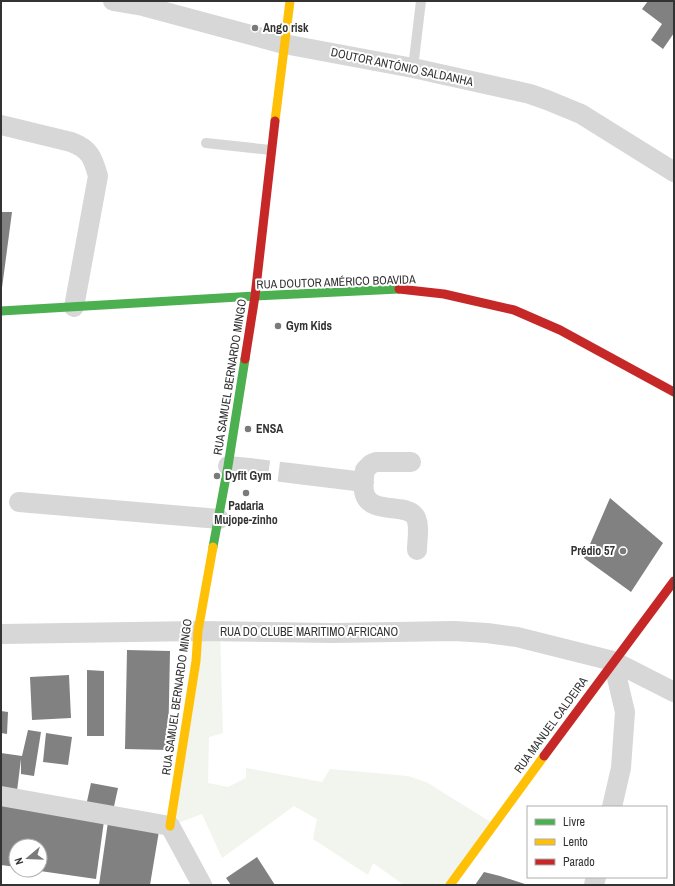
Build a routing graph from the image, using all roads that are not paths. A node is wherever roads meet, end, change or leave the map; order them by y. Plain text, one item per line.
1 (113, 1) edge
2 (290, 1) edge
3 (422, 1) edge
4 (143, 4) edge
5 (284, 44) junction
6 (413, 68) junction
7 (1, 125) edge
8 (206, 142) dead end
9 (271, 150) junction
10 (674, 172) edge
11 (255, 296) junction
12 (74, 307) junction
13 (1, 311) edge
14 (674, 392) edge
15 (411, 462) dead end
16 (228, 466) junction
17 (249, 468) tunnel mouth
18 (298, 474) tunnel mouth
19 (364, 482) junction
20 (20, 502) dead end
21 (219, 519) junction
22 (417, 550) dead end
23 (674, 581) edge
24 (198, 631) junction
25 (1, 634) edge
26 (613, 661) junction
27 (674, 692) edge
28 (1, 796) edge
29 (612, 806) edge
30 (170, 826) junction
31 (202, 885) edge
32 (450, 885) edge

1 - 4 street, DOUTOR ANTÓNIO SALDANHA
2 - 5 street, RUA SAMUEL BERNARDO MINGO
3 - 6 lane
4 - 5 street, DOUTOR ANTÓNIO SALDANHA
5 - 6 street, DOUTOR ANTÓNIO SALDANHA
5 - 9 street, RUA SAMUEL BERNARDO MINGO
6 - 10 street, DOUTOR ANTÓNIO SALDANHA
7 - 12 street
8 - 9 lane
9 - 11 street, RUA SAMUEL BERNARDO MINGO
11 - 12 street, RUA DOUTOR AMÉRICO BOAVIDA
11 - 14 street, RUA DOUTOR AMÉRICO BOAVIDA
11 - 16 street, RUA SAMUEL BERNARDO MINGO
12 - 13 street, RUA DOUTOR AMÉRICO BOAVIDA
15 - 19 street
16 - 17 street
16 - 21 street, RUA SAMUEL BERNARDO MINGO
18 - 19 street
19 - 22 street
20 - 21 street
21 - 24 street, RUA SAMUEL BERNARDO MINGO
23 - 26 street, RUA MANUEL CALDEIRA
24 - 25 street, RUA DO CLUBE MARITIMO AFRICANO
24 - 26 street, RUA DO CLUBE MARITIMO AFRICANO
24 - 30 street, RUA SAMUEL BERNARDO MINGO
26 - 27 street, RUA DO CLUBE MARITIMO AFRICANO
26 - 29 street
26 - 32 street, RUA MANUEL CALDEIRA
28 - 30 street
30 - 31 street

